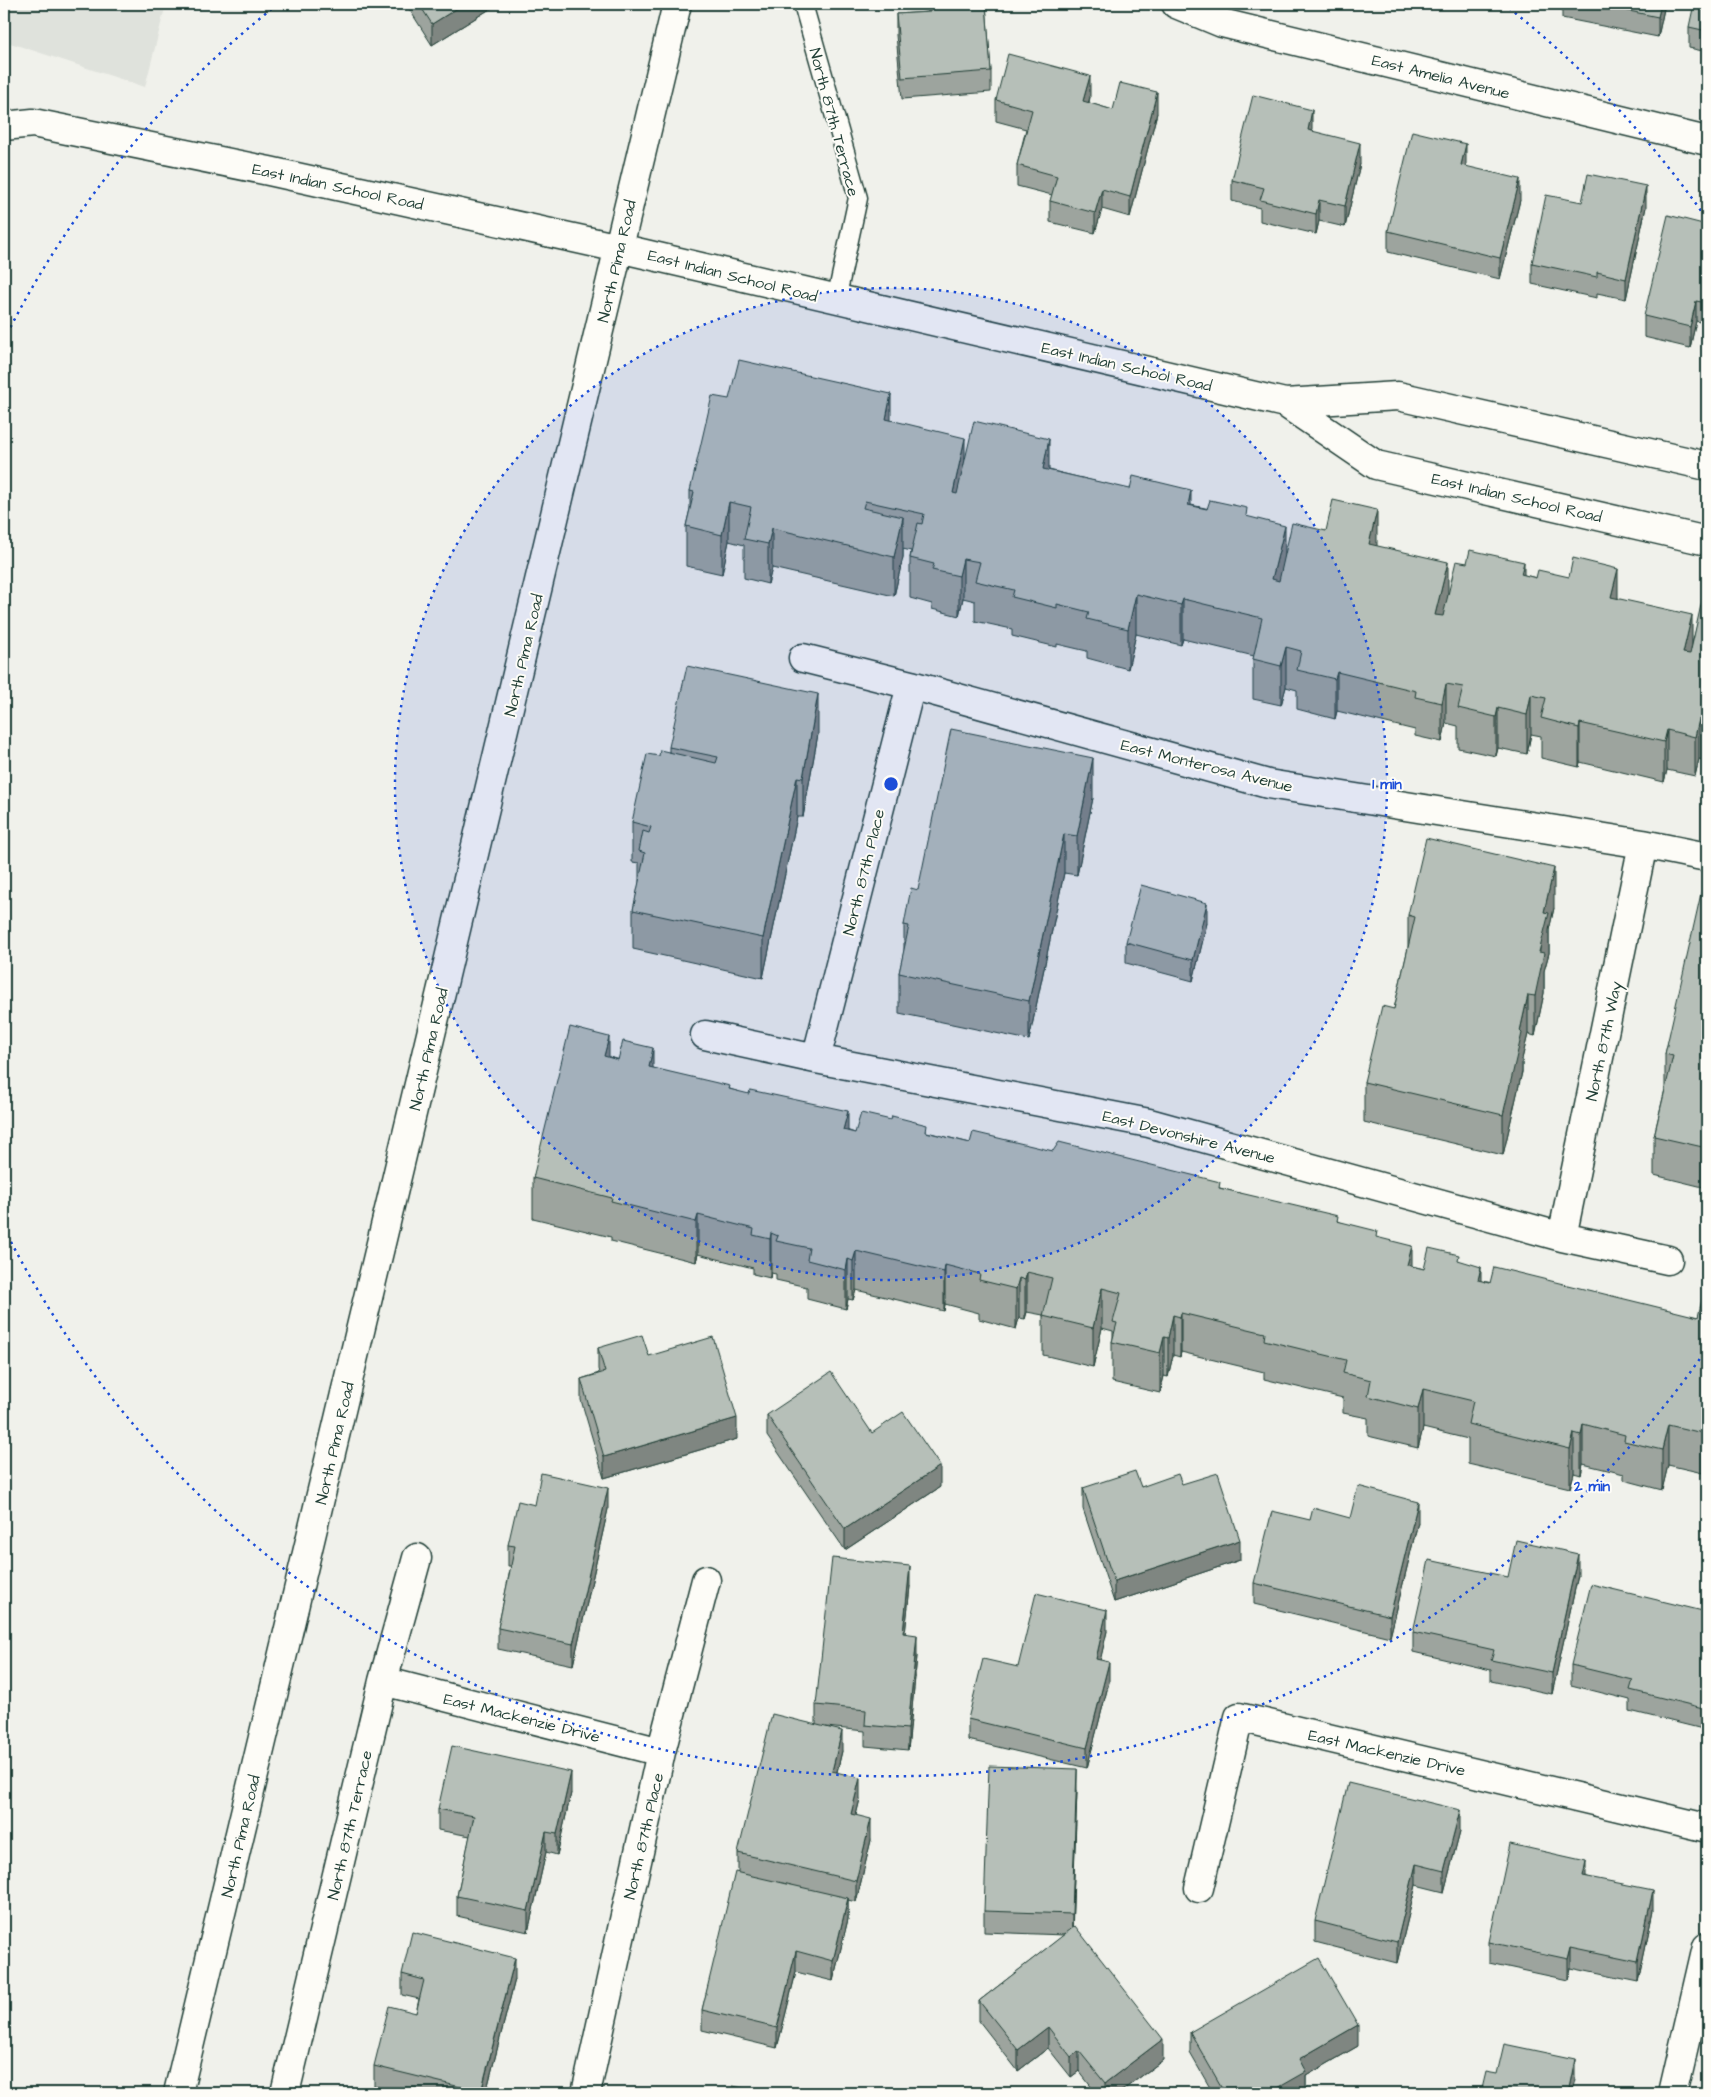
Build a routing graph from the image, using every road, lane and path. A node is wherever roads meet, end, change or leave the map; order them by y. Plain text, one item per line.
1 (677, 4) edge
2 (803, 4) edge
3 (1176, 4) edge
4 (4, 106) edge
5 (32, 123) junction
6 (4, 126) edge
7 (1707, 141) edge
8 (619, 248) junction
9 (836, 300) junction
10 (1285, 403) junction
11 (1707, 466) edge
12 (1707, 541) edge
13 (803, 658) dead end
14 (911, 685) junction
15 (1643, 844) junction
16 (1707, 857) edge
17 (705, 1035) dead end
18 (816, 1060) junction
19 (1562, 1237) junction
20 (1668, 1260) dead end
21 (417, 1558) dead end
22 (706, 1580) dead end
23 (384, 1681) junction
24 (662, 1752) junction
25 (1707, 1828) edge
26 (1199, 1888) dead end
27 (1707, 1946) edge
28 (178, 2093) edge
29 (284, 2093) edge
30 (586, 2093) edge
31 (1673, 2093) edge

1 - 8 street, North Pima Road
2 - 9 lane, North 87th Terrace
3 - 7 street, East Amelia Avenue
4 - 5 street, East Indian School Road
5 - 6 street, East Indian School Road
5 - 8 street, East Indian School Road
8 - 9 street, East Indian School Road
8 - 28 street, North Pima Road
9 - 10 street, East Indian School Road
10 - 11 street, East Indian School Road
10 - 12 street, East Indian School Road
13 - 14 street, East Monterosa Avenue
14 - 15 street, East Monterosa Avenue
14 - 18 street, North 87th Place
15 - 16 street, East Monterosa Avenue
15 - 19 street, North 87th Way
17 - 18 street, East Devonshire Avenue
18 - 19 street, East Devonshire Avenue
19 - 20 street, East Devonshire Avenue
21 - 23 street, North 87th Terrace
22 - 24 street, North 87th Place
23 - 24 street, East Mackenzie Drive
23 - 29 street, North 87th Terrace
24 - 30 street, North 87th Place
25 - 26 street, East Mackenzie Drive
27 - 31 street

